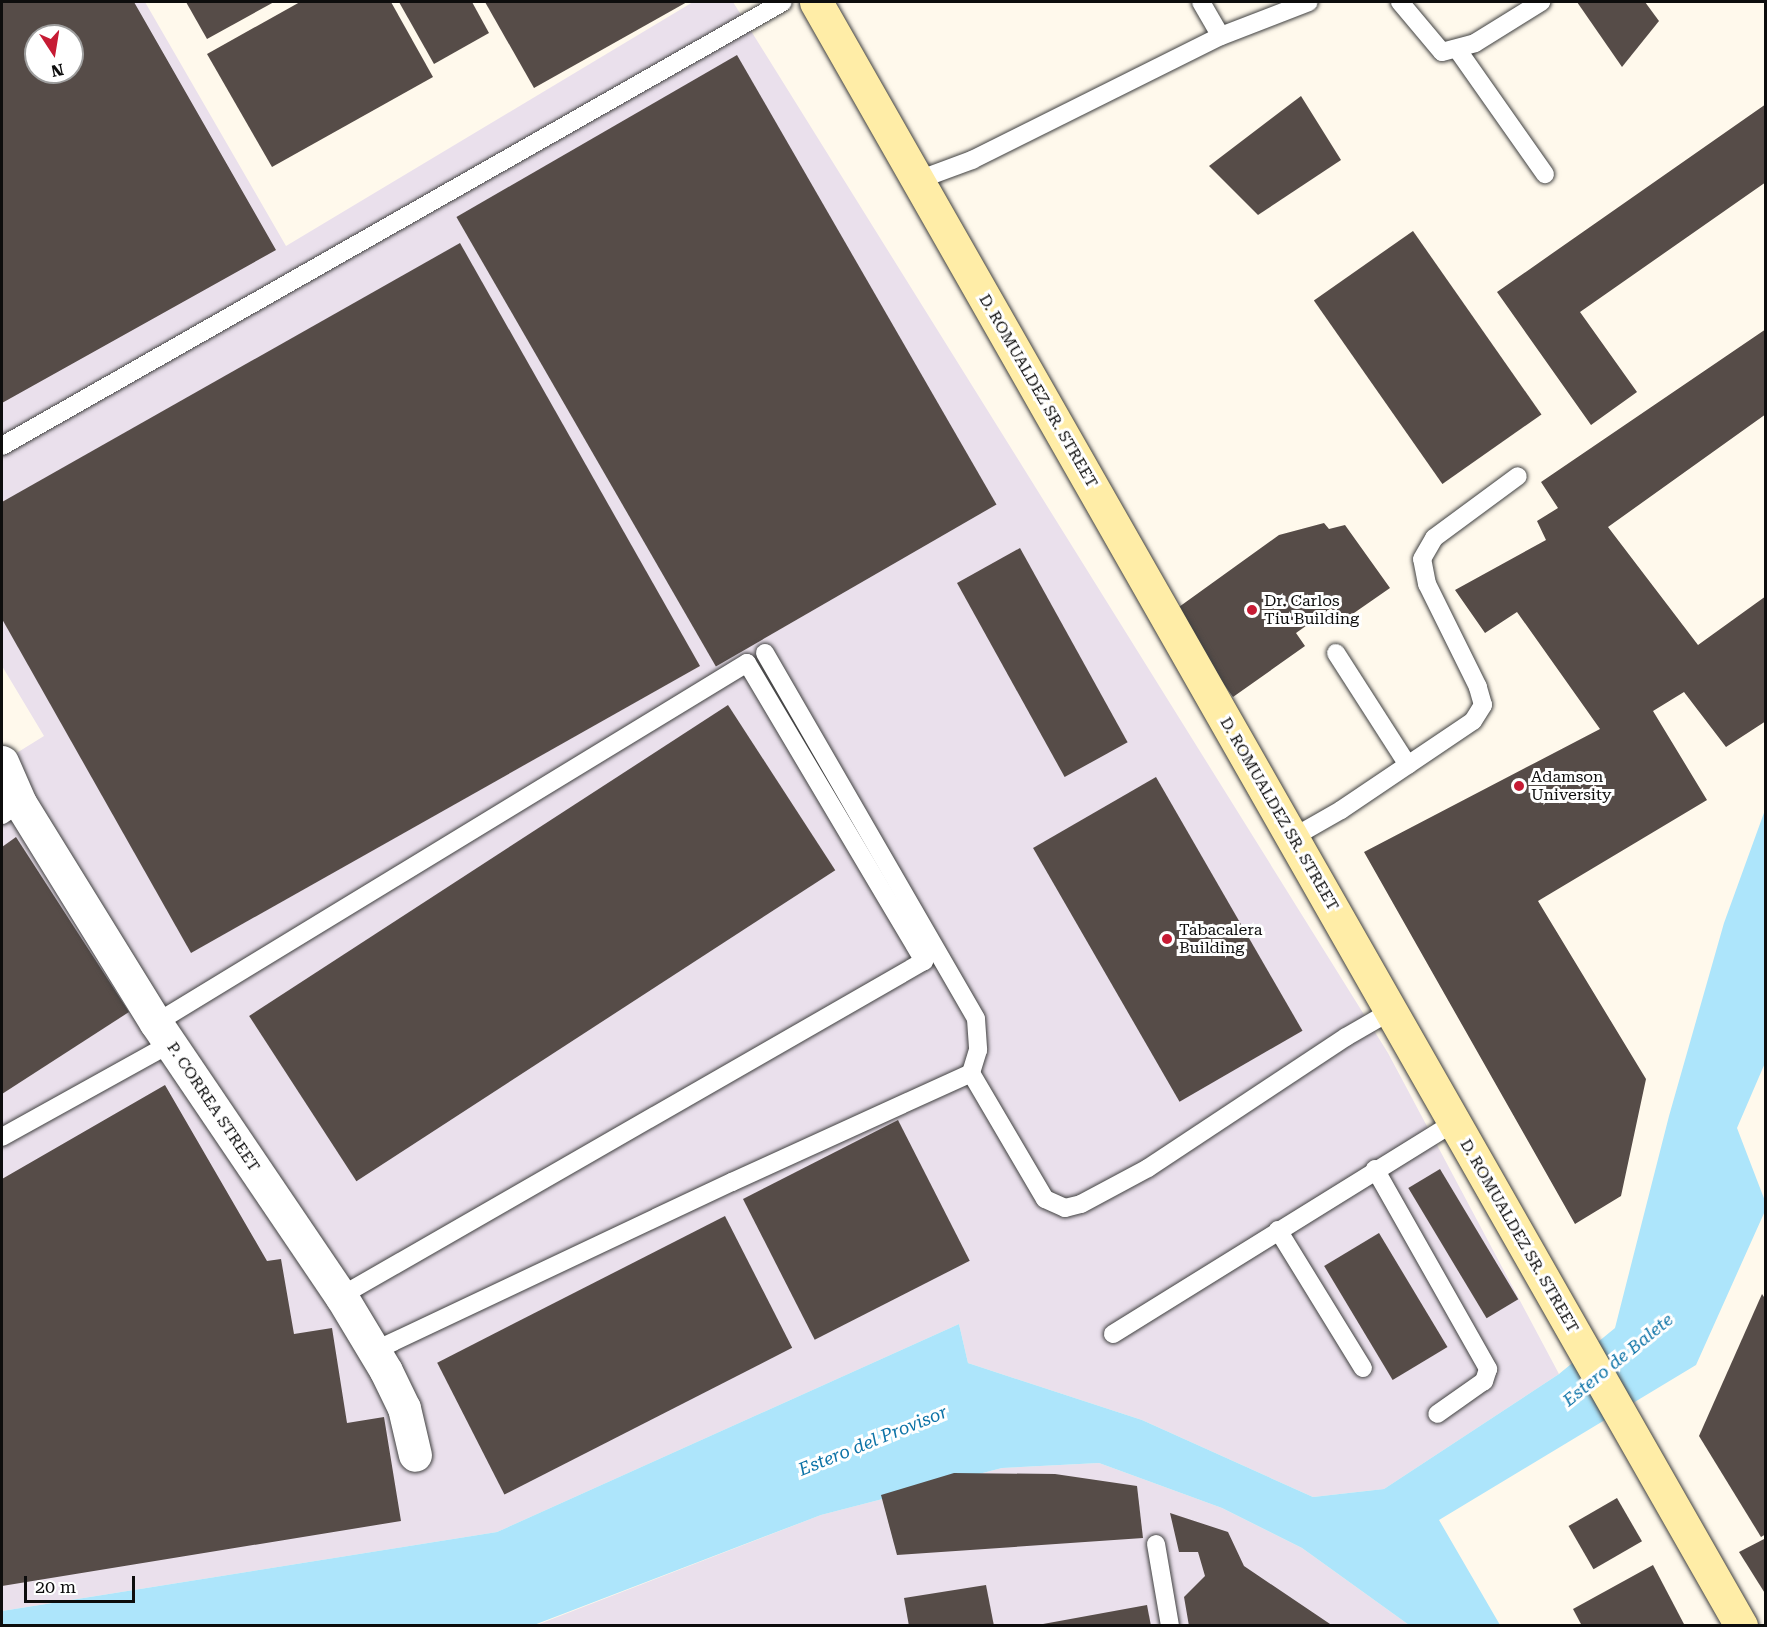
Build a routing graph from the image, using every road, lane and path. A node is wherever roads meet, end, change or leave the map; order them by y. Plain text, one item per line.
1 (783, 2) edge
2 (816, 2) edge
3 (1201, 2) edge
4 (1309, 2) edge
5 (1400, 2) edge
6 (1541, 2) edge
7 (1221, 36) junction
8 (1457, 49) junction
9 (1545, 174) dead end
10 (918, 180) junction
11 (2, 446) edge
12 (1518, 476) dead end
13 (765, 653) dead end
14 (1336, 653) dead end
15 (2, 762) edge
16 (1408, 765) junction
17 (11, 809) edge
18 (1292, 838) junction
19 (1391, 1011) junction
20 (163, 1033) junction
21 (971, 1073) junction
22 (1455, 1122) junction
23 (2, 1137) edge
24 (1375, 1170) junction
25 (1278, 1230) junction
26 (341, 1296) junction
27 (1113, 1334) dead end
28 (374, 1351) junction
29 (1363, 1368) dead end
30 (1437, 1414) dead end
31 (415, 1455) dead end
32 (1156, 1544) dead end
33 (1170, 1626) edge
34 (1741, 1626) edge

1 - 11 lane
2 - 10 main road, D. ROMUALDEZ SR. STREET
3 - 7 lane
4 - 7 lane
5 - 8 lane
6 - 8 lane
7 - 10 lane
8 - 9 lane
10 - 18 main road, D. ROMUALDEZ SR. STREET
12 - 16 lane
13 - 21 lane
14 - 16 lane
15 - 17 street, P. CORREA STREET
16 - 18 lane
17 - 20 street, P. CORREA STREET
18 - 19 main road, D. ROMUALDEZ SR. STREET
19 - 21 lane
19 - 22 main road, D. ROMUALDEZ SR. STREET
20 - 23 lane
20 - 26 street, P. CORREA STREET
20 - 26 lane
21 - 28 lane
22 - 24 lane
22 - 34 main road, D. ROMUALDEZ SR. STREET
24 - 25 lane
24 - 30 lane
25 - 27 lane
25 - 29 lane
26 - 28 street, P. CORREA STREET
28 - 31 street, P. CORREA STREET
32 - 33 lane

